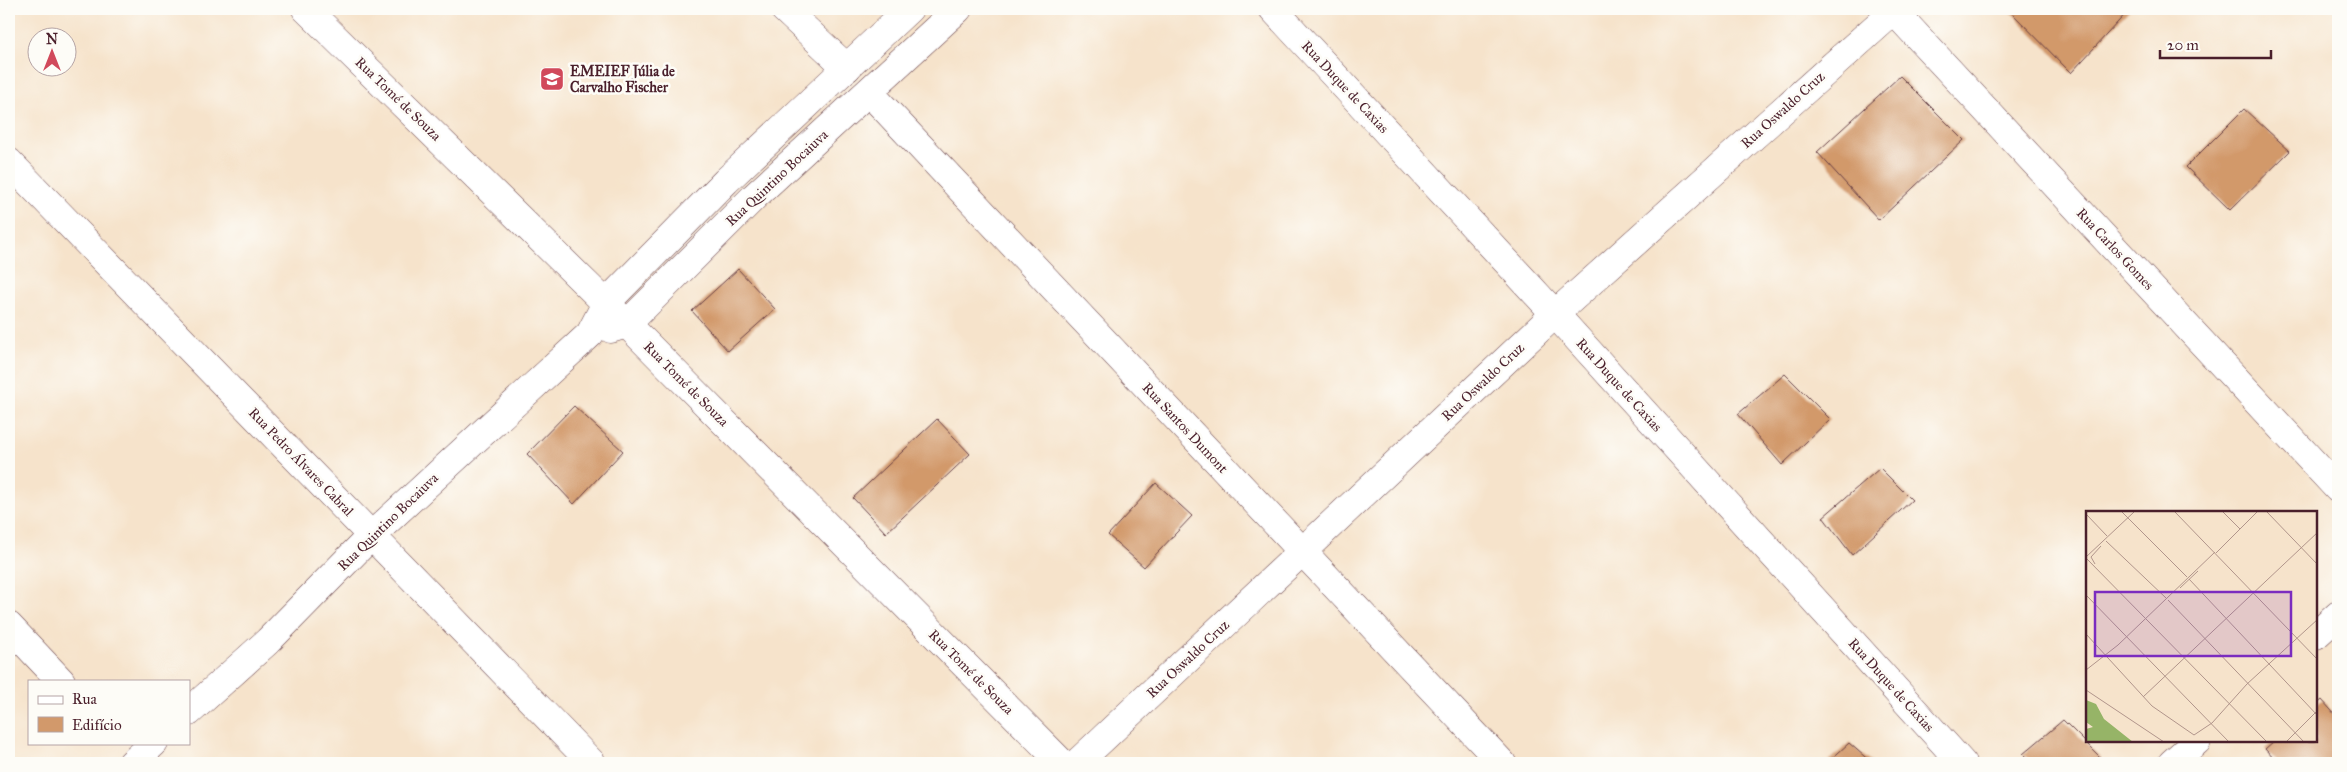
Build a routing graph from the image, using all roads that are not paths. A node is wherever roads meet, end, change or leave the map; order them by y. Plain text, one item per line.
1 (306, 9) edge
2 (784, 9) edge
3 (909, 9) edge
4 (958, 9) edge
5 (1273, 9) edge
6 (1894, 9) edge
7 (847, 68) junction
8 (869, 92) junction
9 (9, 162) edge
10 (606, 303) junction
11 (1555, 314) junction
12 (627, 324) junction
13 (590, 334) junction
14 (2338, 489) edge
15 (372, 535) junction
16 (1302, 552) junction
17 (2338, 615) edge
18 (9, 626) edge
19 (2317, 634) edge
20 (60, 680) edge
21 (190, 711) edge
22 (2196, 742) edge
23 (592, 763) edge
24 (1062, 763) edge
25 (1077, 763) edge
26 (1502, 763) edge
27 (1962, 763) edge
28 (2172, 763) edge

1 - 10 street, Rua Tomé de Souza
2 - 7 street
3 - 7 street, Rua Quintino Bocaiuva
4 - 8 street, Rua Quintino Bocaiuva
5 - 11 street, Rua Duque de Caxias
6 - 11 street, Rua Oswaldo Cruz
6 - 14 street, Rua Carlos Gomes
7 - 10 street, Rua Quintino Bocaiuva
8 - 12 street, Rua Quintino Bocaiuva
8 - 16 street, Rua Santos Dumont
9 - 15 street, Rua Pedro Álvares Cabral
10 - 12 street, Rua Tomé de Souza
10 - 13 street, Rua Quintino Bocaiuva
11 - 16 street, Rua Oswaldo Cruz
11 - 27 street, Rua Duque de Caxias
12 - 13 street, Rua Quintino Bocaiuva
12 - 24 street, Rua Tomé de Souza
13 - 15 street, Rua Quintino Bocaiuva
15 - 21 street, Rua Quintino Bocaiuva
15 - 23 street, Rua Pedro Álvares Cabral
16 - 25 street, Rua Oswaldo Cruz
16 - 26 street, Rua Santos Dumont
17 - 19 street
18 - 20 street
22 - 28 street

